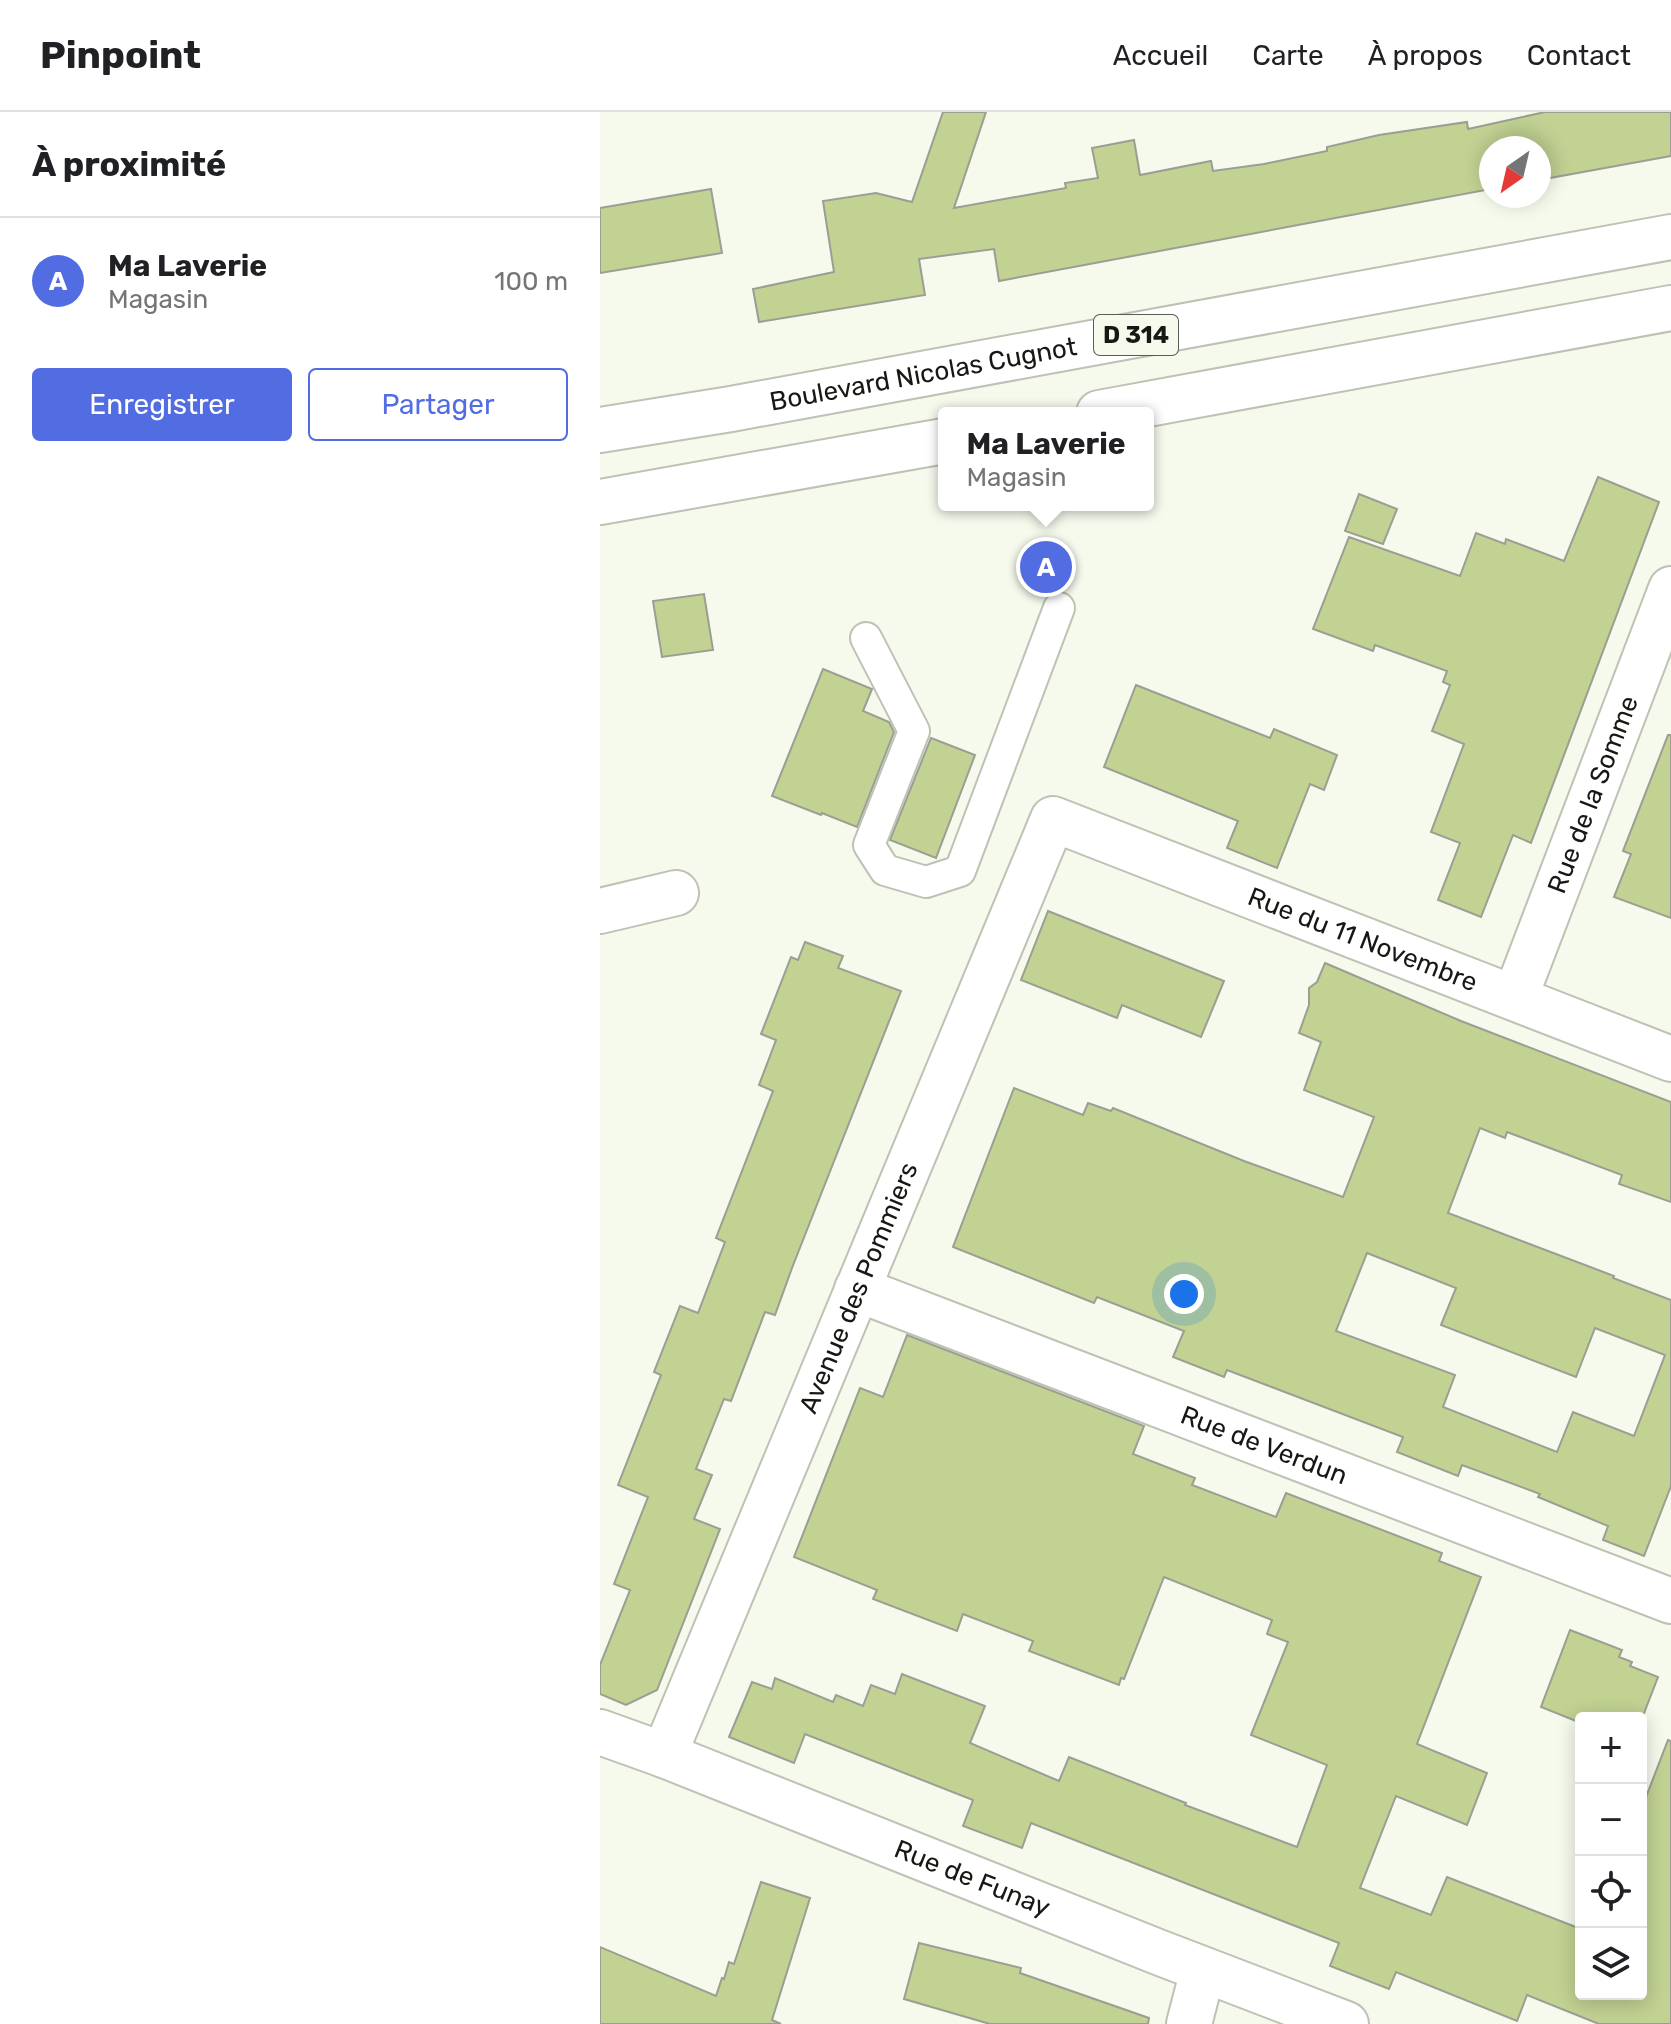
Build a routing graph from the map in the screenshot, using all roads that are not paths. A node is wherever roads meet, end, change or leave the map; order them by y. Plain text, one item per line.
1 (1671, 237) edge
2 (1671, 308) edge
3 (1132, 407) edge
4 (600, 430) edge
5 (938, 442) edge
6 (600, 502) edge
7 (1671, 589) edge
8 (1059, 608) dead end
9 (866, 638) dead end
10 (1053, 819) joint
11 (676, 893) dead end
12 (600, 911) edge
13 (1515, 998) junction
14 (1671, 1059) edge
15 (857, 1289) junction
16 (1671, 1601) edge
17 (600, 1732) edge
18 (664, 1755) junction
19 (1203, 1970) junction
20 (1189, 2024) edge
21 (1346, 2024) edge

1 - 4 street, Boulevard Nicolas Cugnot / D 314
2 - 3 street
5 - 6 street
7 - 13 street, Rue de la Somme
8 - 9 lane
10 - 13 street, Rue du 11 Novembre
10 - 15 street, Avenue des Pommiers
11 - 12 street
13 - 14 street, Rue du 11 Novembre
15 - 16 street, Rue de Verdun
15 - 18 street, Avenue des Pommiers
17 - 18 street, Rue de Funay
18 - 19 street, Rue de Funay
19 - 20 street
19 - 21 street, Rue de Funay

